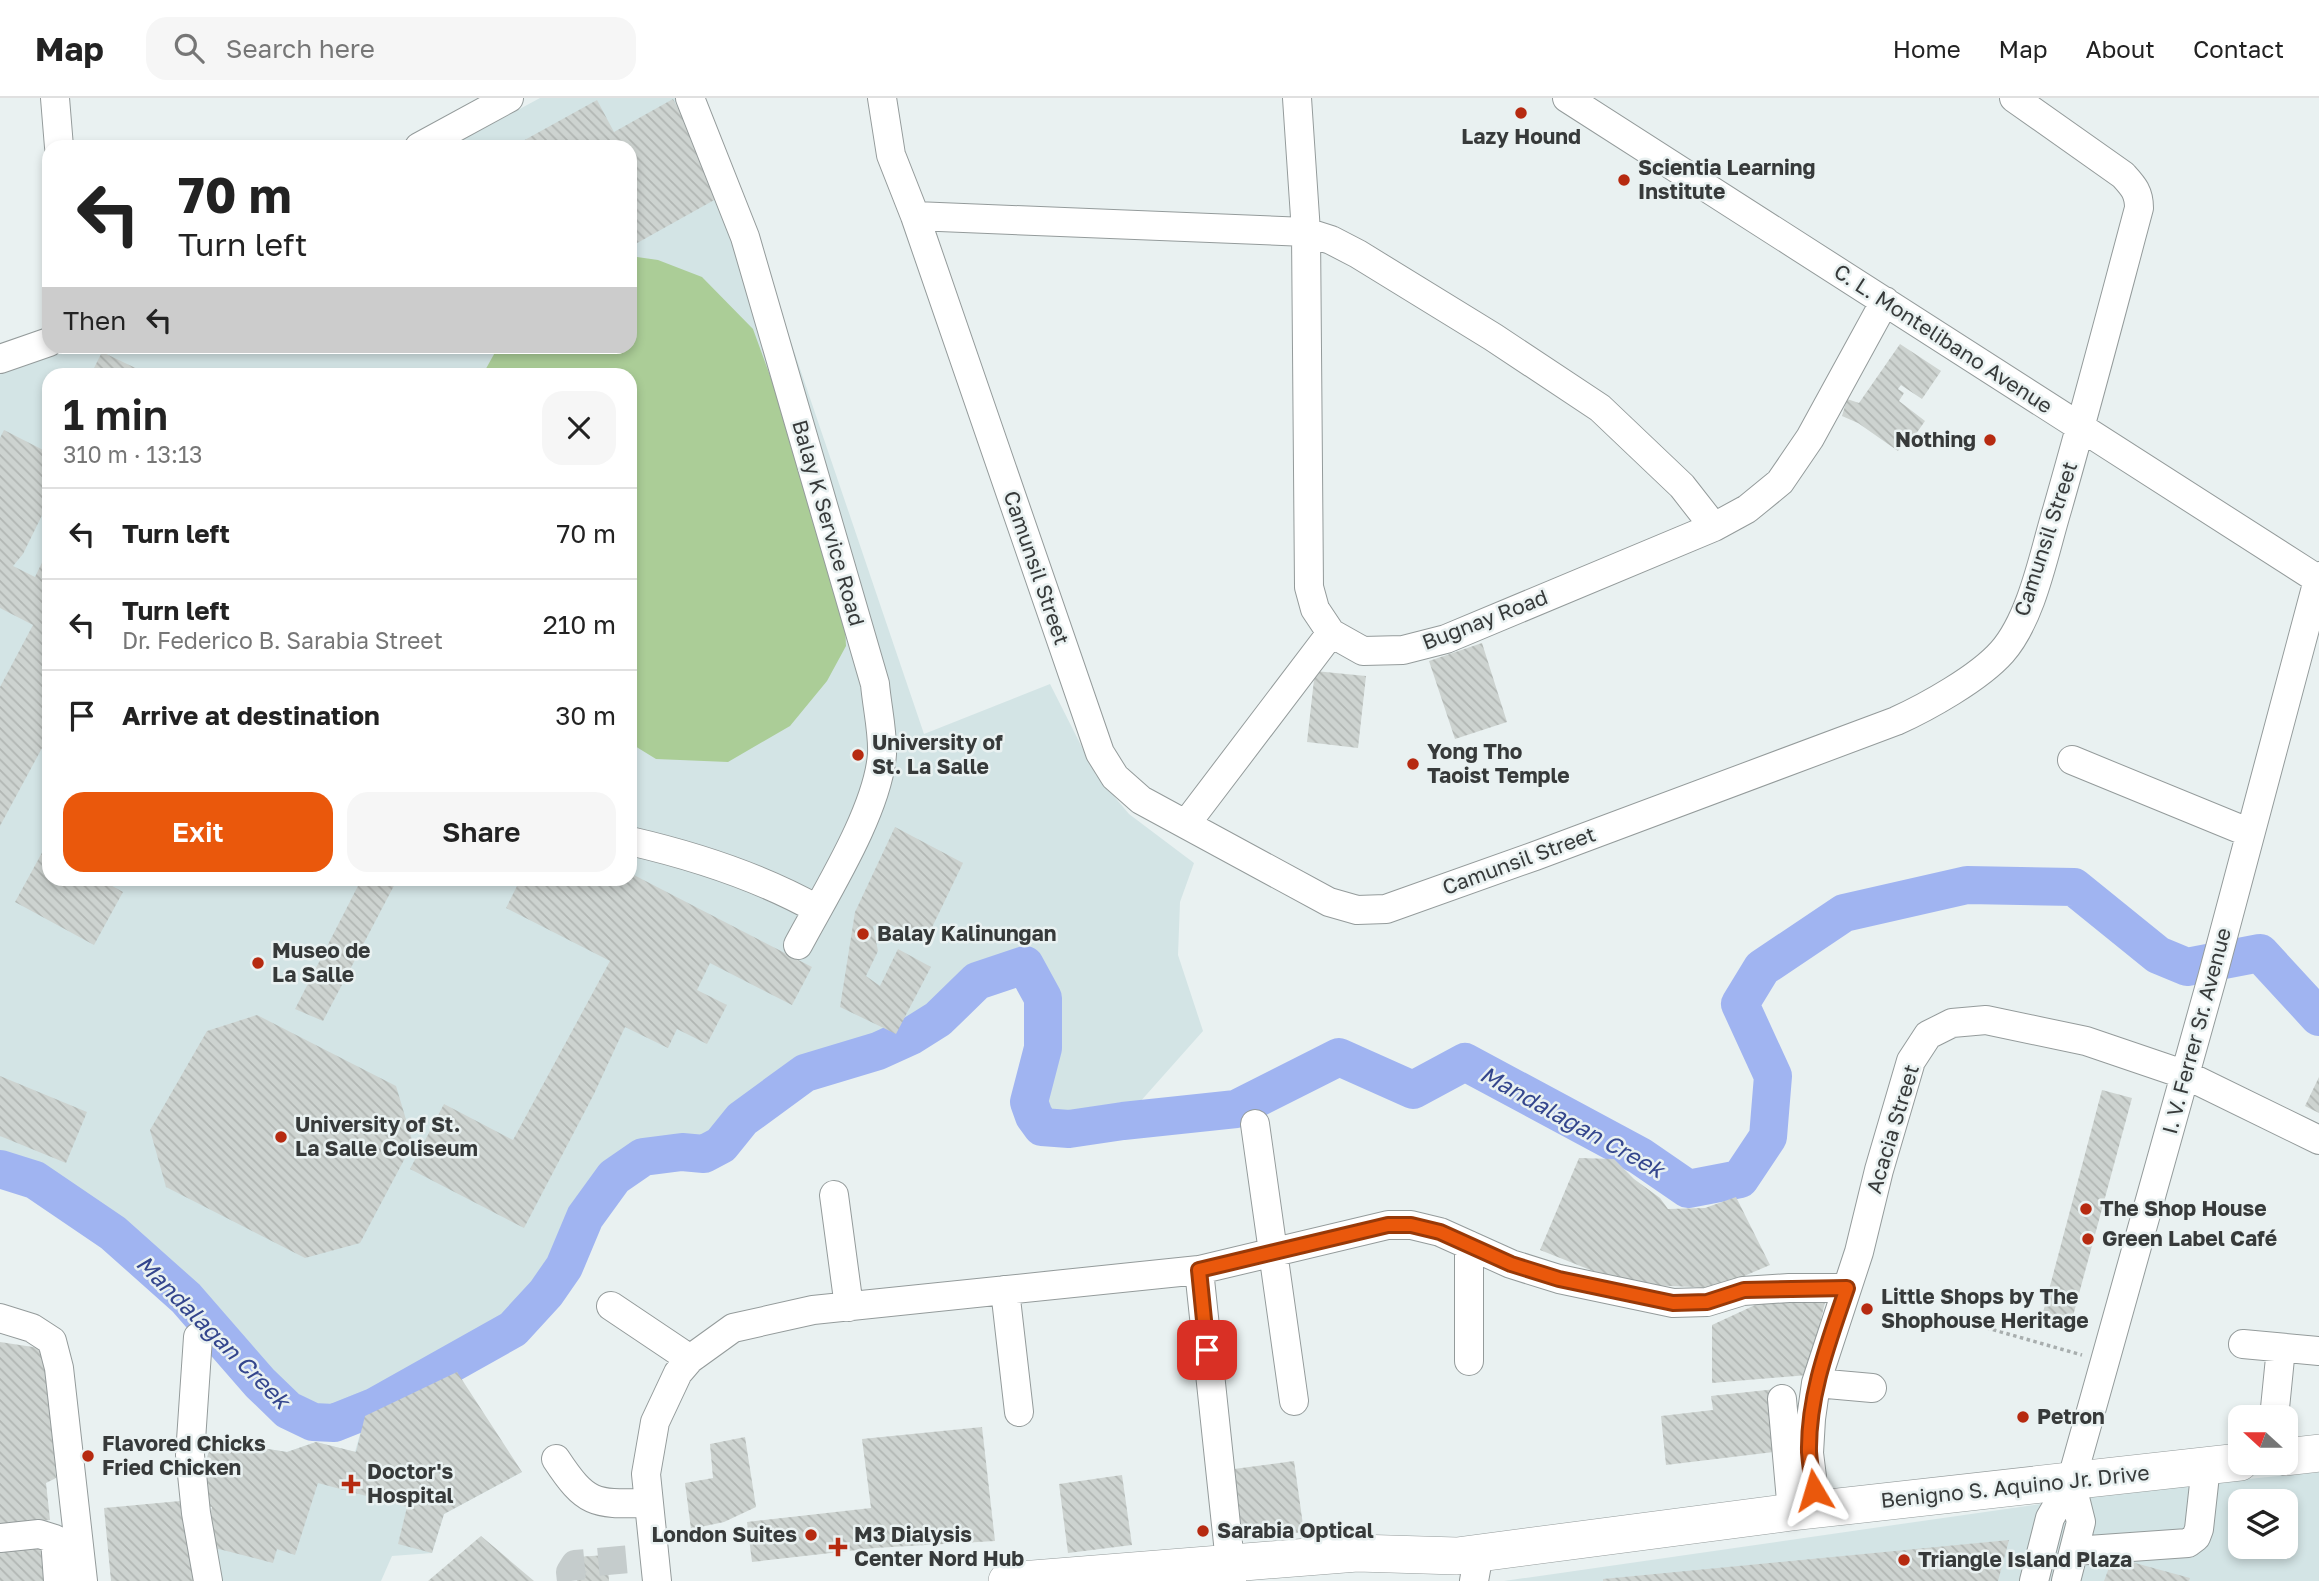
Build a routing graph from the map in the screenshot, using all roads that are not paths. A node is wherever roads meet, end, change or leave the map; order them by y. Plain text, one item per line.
1 (55, 98) edge
2 (509, 98) edge
3 (690, 98) edge
4 (882, 98) edge
5 (1297, 98) edge
6 (1567, 98) edge
7 (2014, 98) edge
8 (58, 140) edge
9 (431, 140) edge
10 (915, 216) junction
11 (1306, 232) junction
12 (1885, 301) junction
13 (42, 344) edge
14 (0, 359) edge
15 (2081, 428) junction
16 (1714, 527) junction
17 (2319, 578) edge
18 (1331, 633) junction
19 (2072, 760) dead end
20 (1186, 824) junction
21 (2249, 833) junction
22 (637, 843) edge
23 (817, 909) junction
24 (797, 945) dead end
25 (2186, 1075) junction
26 (1255, 1124) dead end
27 (2319, 1140) edge
28 (834, 1195) dead end
29 (1469, 1245) junction
30 (1273, 1254) junction
31 (1199, 1270) junction
32 (1847, 1288) junction
33 (1005, 1290) junction
34 (611, 1306) dead end
35 (849, 1307) junction
36 (0, 1318) edge
37 (198, 1337) dead end
38 (2243, 1344) dead end
39 (2281, 1348) junction
40 (2319, 1351) edge
41 (690, 1359) junction
42 (1469, 1361) dead end
43 (1816, 1382) junction
44 (1872, 1388) dead end
45 (1782, 1399) dead end
46 (1294, 1401) dead end
47 (2275, 1405) edge
48 (1019, 1412) dead end
49 (2319, 1453) edge
50 (2298, 1456) edge
51 (556, 1459) dead end
52 (2223, 1464) edge
53 (2071, 1482) junction
54 (649, 1503) junction
55 (1804, 1510) junction
56 (0, 1538) edge
57 (2074, 1551) junction
58 (1470, 1563) edge
59 (651, 1565) edge
60 (1347, 1567) edge
61 (1231, 1571) edge
62 (58, 1581) edge
63 (83, 1581) edge
64 (208, 1581) edge
65 (1007, 1581) edge
66 (1413, 1581) edge
67 (2034, 1581) edge
68 (2066, 1581) edge

1 - 8 street
2 - 9 street
3 - 23 street, Balay K Service Road
4 - 10 street, Camunsil Street
5 - 11 street
6 - 12 street, C. L. Montelibano Avenue
7 - 15 street, Camunsil Street
10 - 11 street
10 - 20 street, Camunsil Street
11 - 16 street
11 - 18 street
12 - 15 street, C. L. Montelibano Avenue
12 - 16 street, Bugnay Road
13 - 14 street
15 - 17 street, C. L. Montelibano Avenue
15 - 20 street, Camunsil Street
16 - 18 street, Bugnay Road
17 - 21 street, I. V. Ferrer Sr. Avenue
18 - 20 street
19 - 21 street
21 - 25 street, I. V. Ferrer Sr. Avenue
22 - 23 street
23 - 24 street, Balay K Service Road
25 - 27 street, Acacia Street
25 - 32 street, Acacia Street
25 - 53 street, I. V. Ferrer Sr. Avenue
26 - 30 street
28 - 35 street
29 - 30 street
29 - 32 street
29 - 42 street
30 - 31 street
30 - 46 street
31 - 33 street
31 - 61 street
32 - 43 street, Acacia Street
33 - 35 street
33 - 48 street
34 - 41 street
35 - 41 street
36 - 63 street
37 - 64 street
38 - 39 street
39 - 40 street
39 - 47 street
41 - 54 street
43 - 44 street
43 - 55 street, Acacia Street
45 - 55 street
49 - 50 main road
51 - 54 street
52 - 53 main road, Benigno S. Aquino Jr. Drive
52 - 57 street
53 - 55 main road, Benigno S. Aquino Jr. Drive
53 - 57 street
53 - 67 street, I. V. Ferrer Sr. Avenue
54 - 59 street
55 - 58 main road, Benigno S. Aquino Jr. Drive
56 - 62 street
57 - 68 street
58 - 60 main road, Benigno S. Aquino Jr. Drive
58 - 66 main road, Benigno S. Aquino Jr. Drive
60 - 61 main road, Benigno S. Aquino Jr. Drive
60 - 66 main road
61 - 65 main road, Benigno S. Aquino Jr. Drive

